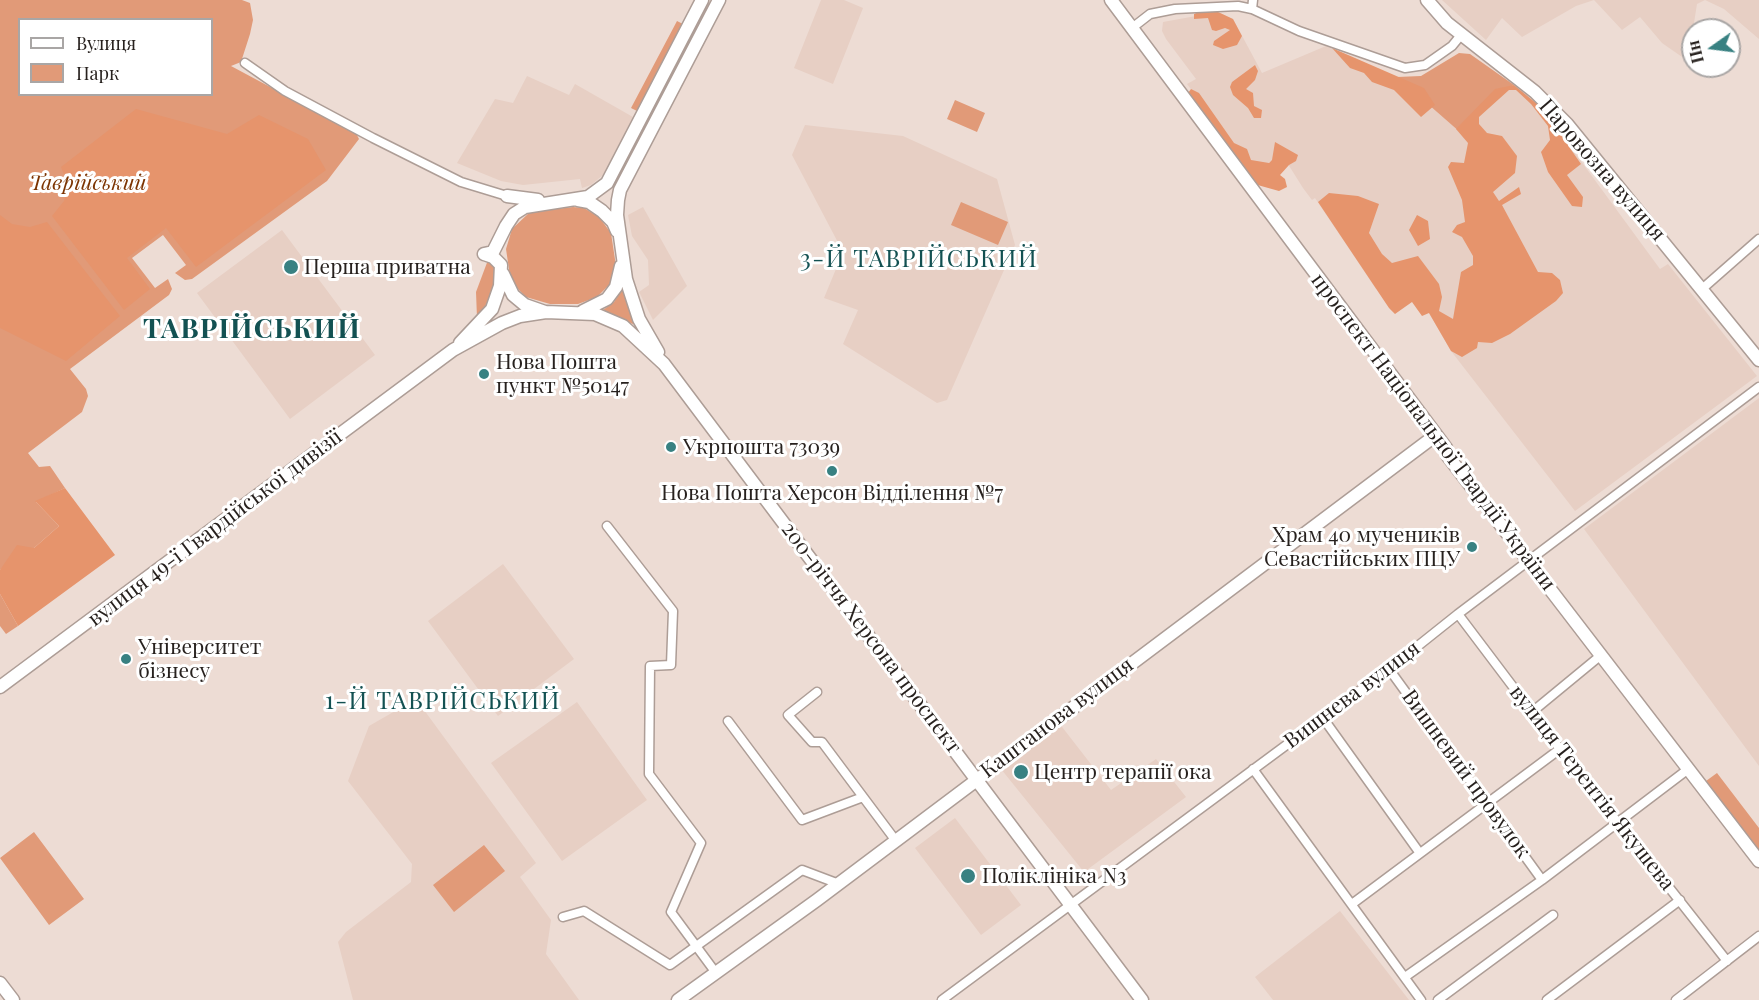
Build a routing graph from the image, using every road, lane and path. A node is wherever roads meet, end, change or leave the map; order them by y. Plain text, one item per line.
1 (702, 0) edge
2 (711, 0) edge
3 (719, 0) edge
4 (1111, 0) edge
5 (1427, 0) edge
6 (1253, 4) edge
7 (1132, 28) junction
8 (1461, 36) junction
9 (699, 39) junction
10 (245, 63) dead end
11 (651, 101) junction
12 (507, 196) junction
13 (576, 200) junction
14 (545, 202) junction
15 (514, 214) junction
16 (620, 237) junction
17 (1759, 239) edge
18 (622, 256) junction
19 (501, 266) junction
20 (1702, 289) junction
21 (582, 311) junction
22 (546, 312) junction
23 (453, 350) junction
24 (1759, 360) edge
25 (664, 364) junction
26 (1759, 387) edge
27 (1436, 435) junction
28 (607, 526) dead end
29 (1528, 561) junction
30 (1458, 614) junction
31 (1600, 656) junction
32 (1389, 669) junction
33 (0, 687) edge
34 (817, 692) dead end
35 (1532, 712) junction
36 (1323, 718) junction
37 (728, 721) dead end
38 (1560, 749) junction
39 (1253, 769) junction
40 (1687, 770) junction
41 (976, 778) junction
42 (863, 797) junction
43 (1488, 803) junction
44 (1617, 823) junction
45 (896, 841) junction
46 (1419, 852) junction
47 (1759, 861) edge
48 (1542, 880) junction
49 (839, 884) junction
50 (1680, 900) junction
51 (1352, 904) junction
52 (1071, 907) junction
53 (1553, 915) dead end
54 (563, 917) dead end
55 (1759, 936) edge
56 (696, 946) junction
57 (1727, 961) junction
58 (716, 973) junction
59 (1405, 976) junction
60 (0, 982) edge
61 (13, 1000) edge
62 (678, 1000) edge
63 (942, 1000) edge
64 (1142, 1000) edge
65 (1421, 1000) edge
66 (1438, 1000) edge
67 (1547, 1000) edge
68 (1676, 1000) edge

1 - 11 street
2 - 9 street
3 - 9 street
4 - 7 street, проспект Національної Гвардії України
5 - 8 street, Паровозна вулиця
6 - 7 street
6 - 8 street
7 - 27 street, проспект Національної Гвардії України
8 - 20 street, Паровозна вулиця
9 - 11 street
9 - 16 street
10 - 12 street
11 - 13 street
12 - 14 street
12 - 15 street
13 - 14 street
13 - 16 street
14 - 15 street
15 - 19 street
16 - 18 street
17 - 20 street
18 - 21 street
18 - 25 street
19 - 22 street
19 - 23 street
20 - 24 street, Паровозна вулиця
21 - 22 street
21 - 25 street
22 - 23 street
23 - 33 street, вулиця 49-ї Гвардійської дивізії
25 - 41 street, 200-річчя Херсона проспект
26 - 29 street, Вишнева вулиця
27 - 29 street, проспект Національної Гвардії України
27 - 41 street, Каштанова вулиця
28 - 56 street
29 - 30 street, Вишнева вулиця
29 - 31 street, проспект Національної Гвардії України
30 - 32 street, Вишнева вулиця
30 - 35 street, вулиця Терентія Якушева
31 - 35 street
31 - 40 street, проспект Національної Гвардії України
32 - 36 street, Вишнева вулиця
32 - 43 street, Вишневий провулок
34 - 42 street
35 - 38 street, вулиця Терентія Якушева
36 - 39 street, Вишнева вулиця
36 - 46 street
37 - 42 street
38 - 43 street
38 - 44 street, вулиця Терентія Якушева
39 - 51 street
39 - 52 street, Вишнева вулиця
40 - 44 street
40 - 47 street, проспект Національної Гвардії України
41 - 45 street, Каштанова вулиця
41 - 52 street, 200-річчя Херсона проспект
42 - 45 street
43 - 46 street
43 - 48 street, Вишневий провулок
44 - 48 street
44 - 50 street, вулиця Терентія Якушева
45 - 49 street, Каштанова вулиця
46 - 51 street
48 - 59 street
49 - 56 street
49 - 58 street, Каштанова вулиця
50 - 57 street, вулиця Терентія Якушева
50 - 67 street
51 - 59 street
52 - 63 street, Вишнева вулиця
52 - 64 street, 200-річчя Херсона проспект
53 - 66 street
54 - 56 street
55 - 57 street
56 - 58 street
57 - 68 street
58 - 62 street, Каштанова вулиця
59 - 65 street
60 - 61 street

